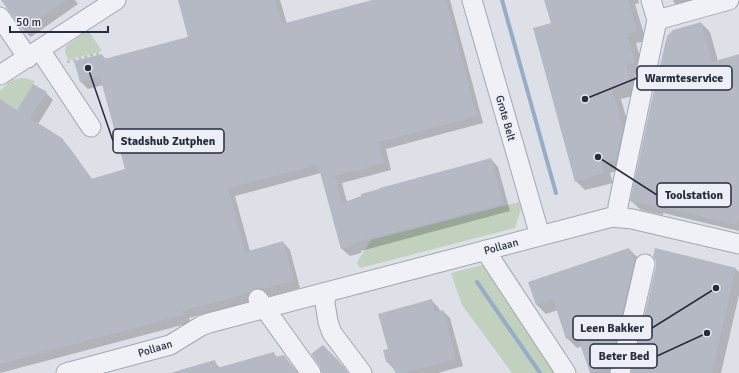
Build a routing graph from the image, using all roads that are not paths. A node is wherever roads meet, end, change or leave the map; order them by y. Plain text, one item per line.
1 (472, 0) edge
2 (651, 0) edge
3 (729, 0) edge
4 (110, 2) edge
5 (0, 16) edge
6 (657, 20) junction
7 (34, 54) junction
8 (0, 75) edge
9 (91, 127) dead end
10 (618, 217) junction
11 (540, 236) junction
12 (739, 244) edge
13 (485, 250) junction
14 (645, 264) dead end
15 (326, 292) junction
16 (262, 304) junction
17 (66, 373) edge
18 (311, 373) edge
19 (362, 373) edge
20 (566, 373) edge
21 (620, 373) edge

1 - 11 street, Grote Belt
2 - 6 street
3 - 6 street
4 - 7 street
5 - 7 street
6 - 10 street
7 - 8 street
7 - 9 street
10 - 11 street, Pollaan
10 - 12 street, Pollaan
11 - 13 street, Pollaan
13 - 15 street, Pollaan
13 - 20 street
14 - 21 street
15 - 16 street, Pollaan
15 - 19 street
16 - 17 street, Pollaan
16 - 18 street

